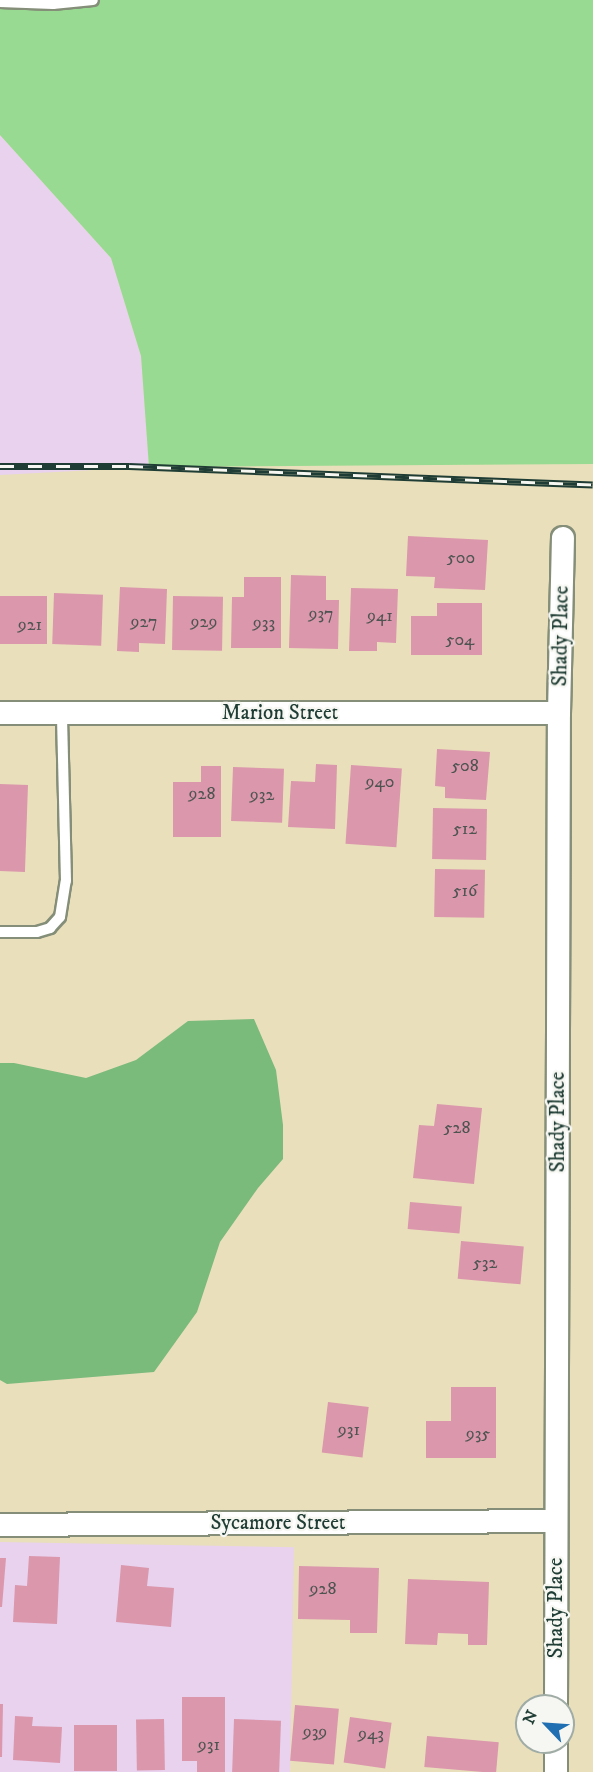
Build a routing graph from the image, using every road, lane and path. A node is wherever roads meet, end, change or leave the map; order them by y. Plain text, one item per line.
1 (93, 0) edge
2 (0, 2) edge
3 (563, 538) dead end
4 (0, 713) edge
5 (62, 713) junction
6 (560, 714) junction
7 (0, 932) edge
8 (556, 1521) junction
9 (0, 1525) edge
10 (556, 1694) edge
11 (556, 1754) edge
12 (556, 1772) edge

1 - 2 lane
3 - 6 street, Shady Place
4 - 5 street, Marion Street
5 - 6 street, Marion Street
5 - 7 lane
6 - 8 street, Shady Place
8 - 9 street, Sycamore Street
8 - 10 street, Shady Place
11 - 12 street

